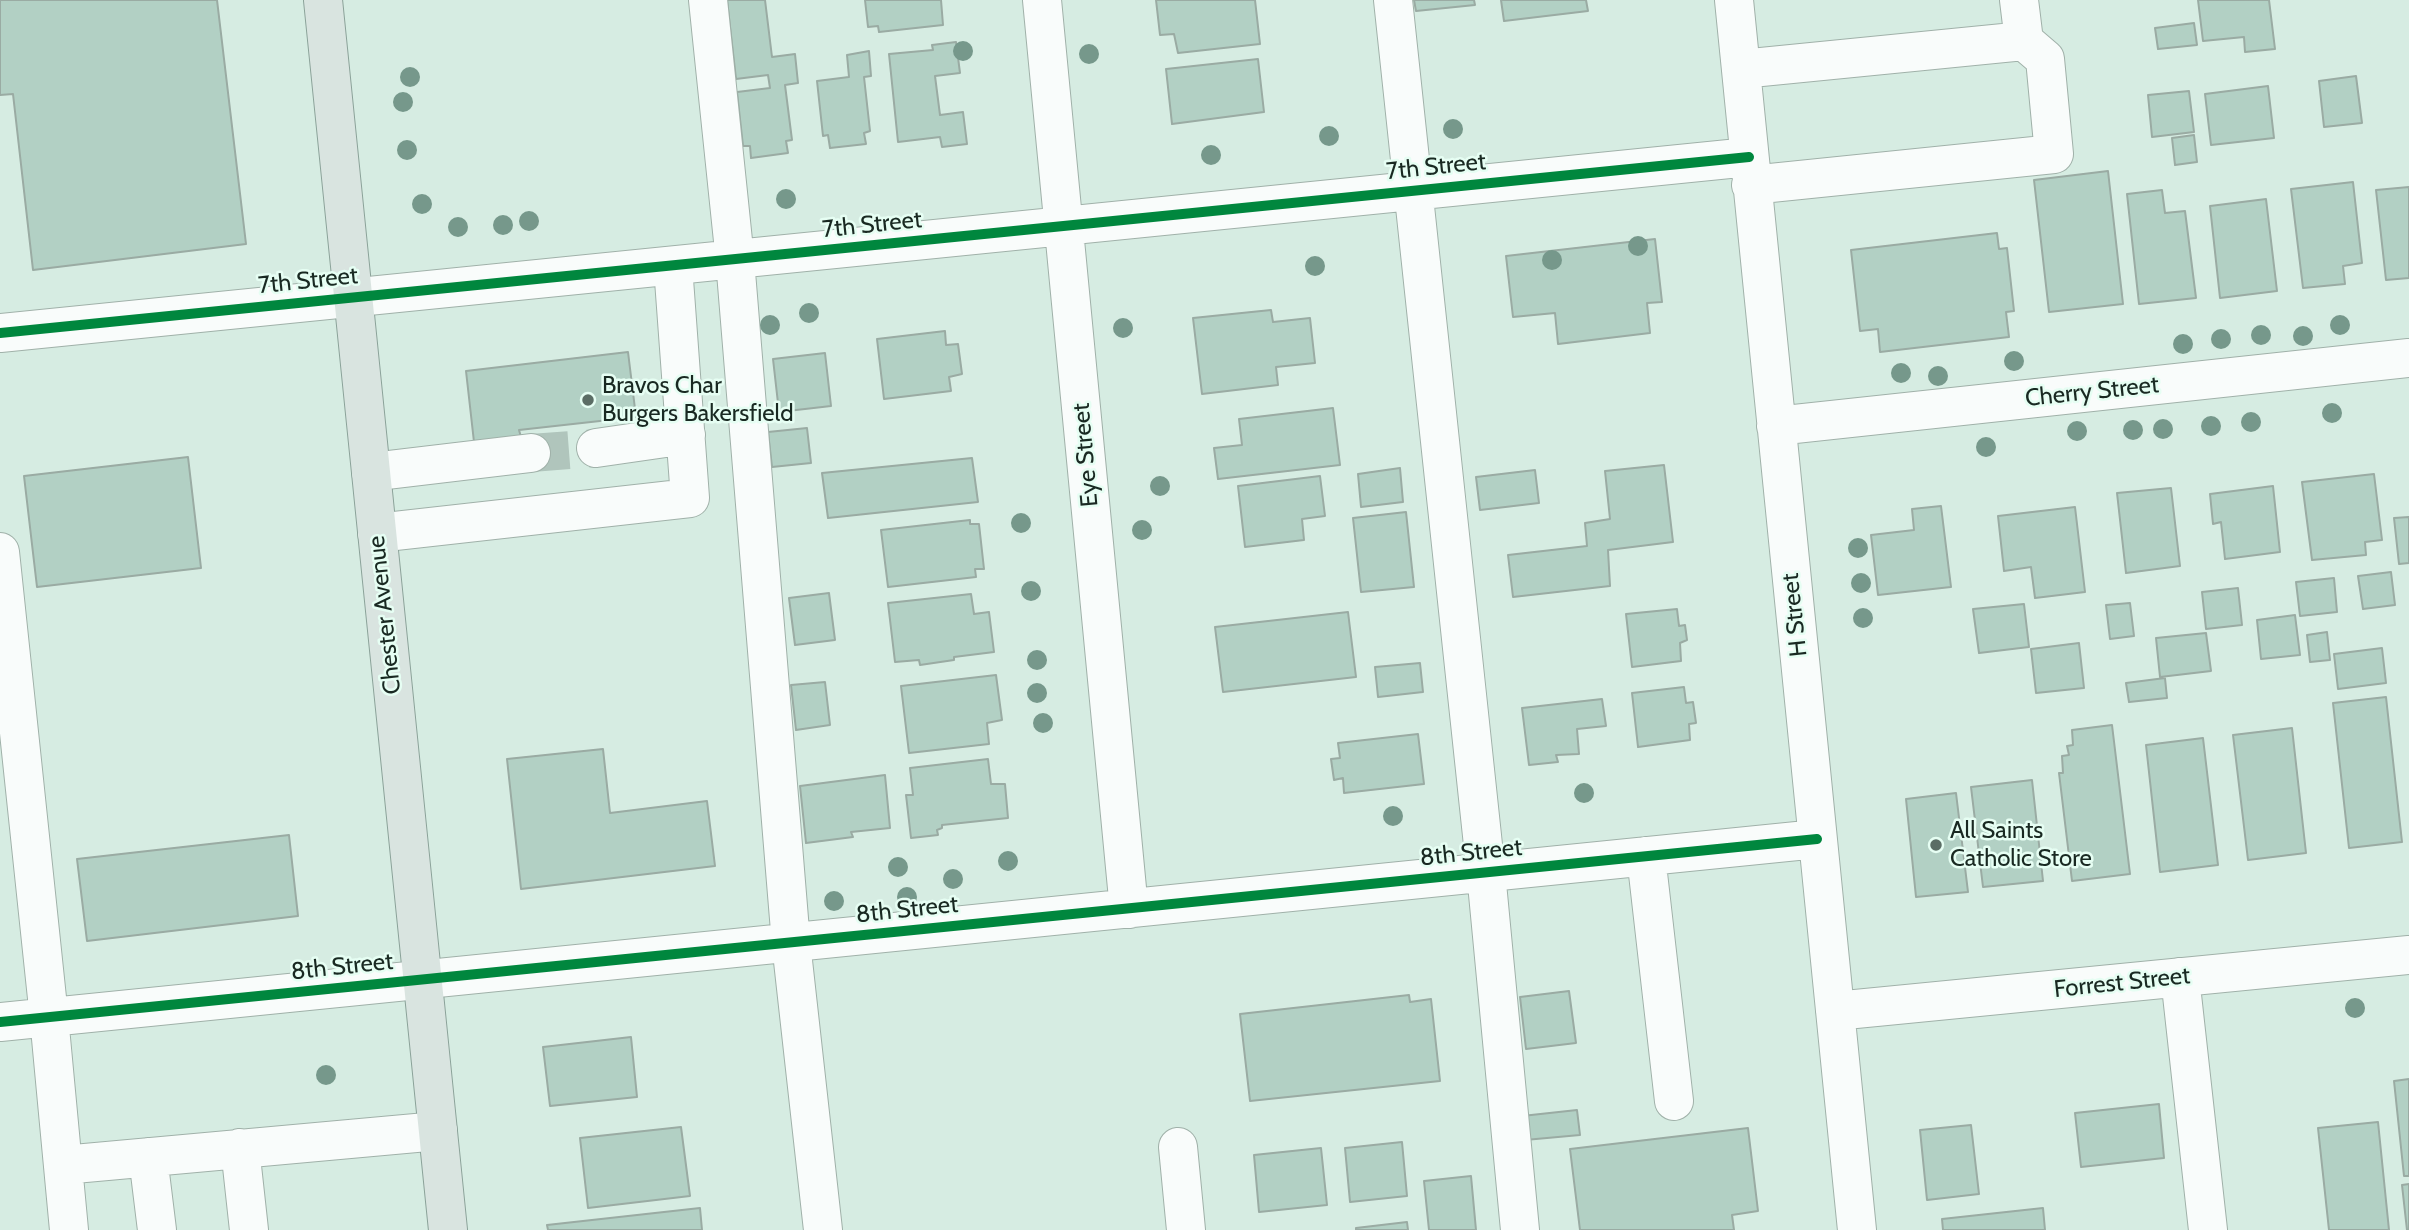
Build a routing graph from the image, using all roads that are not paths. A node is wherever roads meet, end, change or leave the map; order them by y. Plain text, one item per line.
1 (323, 0) edge
2 (708, 0) edge
3 (1042, 0) edge
4 (1393, 0) edge
5 (1734, 0) edge
6 (2020, 0) edge
7 (2024, 41) junction
8 (1741, 69) junction
9 (1750, 171) junction
10 (1413, 191) junction
11 (1064, 226) junction
12 (735, 260) junction
13 (673, 266) junction
14 (353, 298) junction
15 (0, 333) edge
16 (2409, 358) edge
17 (1776, 426) junction
18 (685, 435) junction
19 (596, 448) tunnel mouth
20 (531, 453) tunnel mouth
21 (371, 472) junction
22 (377, 533) junction
23 (0, 552) edge
24 (1817, 839) junction
25 (1646, 856) junction
26 (1486, 873) junction
27 (1129, 909) junction
28 (791, 943) junction
29 (2409, 955) edge
30 (2180, 977) junction
31 (422, 980) junction
32 (1835, 1011) junction
33 (49, 1017) junction
34 (0, 1022) edge
35 (1674, 1101) dead end
36 (438, 1131) junction
37 (1178, 1147) dead end
38 (240, 1148) junction
39 (148, 1157) junction
40 (63, 1165) junction
41 (69, 1230) edge
42 (157, 1230) edge
43 (249, 1230) edge
44 (447, 1230) edge
45 (823, 1230) edge
46 (1186, 1230) edge
47 (1520, 1230) edge
48 (1857, 1230) edge
49 (2208, 1230) edge

1 - 14 main road, Chester Avenue
2 - 12 street
3 - 11 street, Eye Street
4 - 10 street
5 - 8 street, H Street
6 - 7 street
7 - 8 street
7 - 9 street, 7th Street
8 - 9 street, H Street
9 - 10 street, 7th Street
9 - 17 street, H Street
10 - 11 street, 7th Street
10 - 26 street
11 - 12 street, 7th Street
11 - 27 street, Eye Street
12 - 13 street, 7th Street
12 - 28 street
13 - 14 street, 7th Street
13 - 18 street
14 - 15 street, 7th Street
14 - 21 main road, Chester Avenue
16 - 17 street, Cherry Street
17 - 24 street, H Street
18 - 19 street
18 - 22 street
20 - 21 street
21 - 22 main road, Chester Avenue
22 - 31 main road, Chester Avenue
23 - 33 street
24 - 25 street, 8th Street
24 - 32 street, H Street
25 - 26 street, 8th Street
25 - 35 street
26 - 27 street, 8th Street
26 - 47 street
27 - 28 street, 8th Street
28 - 31 street, 8th Street
28 - 45 street
29 - 30 street, Forrest Street
30 - 32 street, Forrest Street
30 - 49 street
31 - 33 street, 8th Street
31 - 36 main road, Chester Avenue
32 - 48 street, H Street
33 - 34 street, 8th Street
33 - 40 street
36 - 38 street
36 - 44 main road, Chester Avenue
37 - 46 street
38 - 39 street
38 - 43 street
39 - 40 street
39 - 42 street
40 - 41 street

